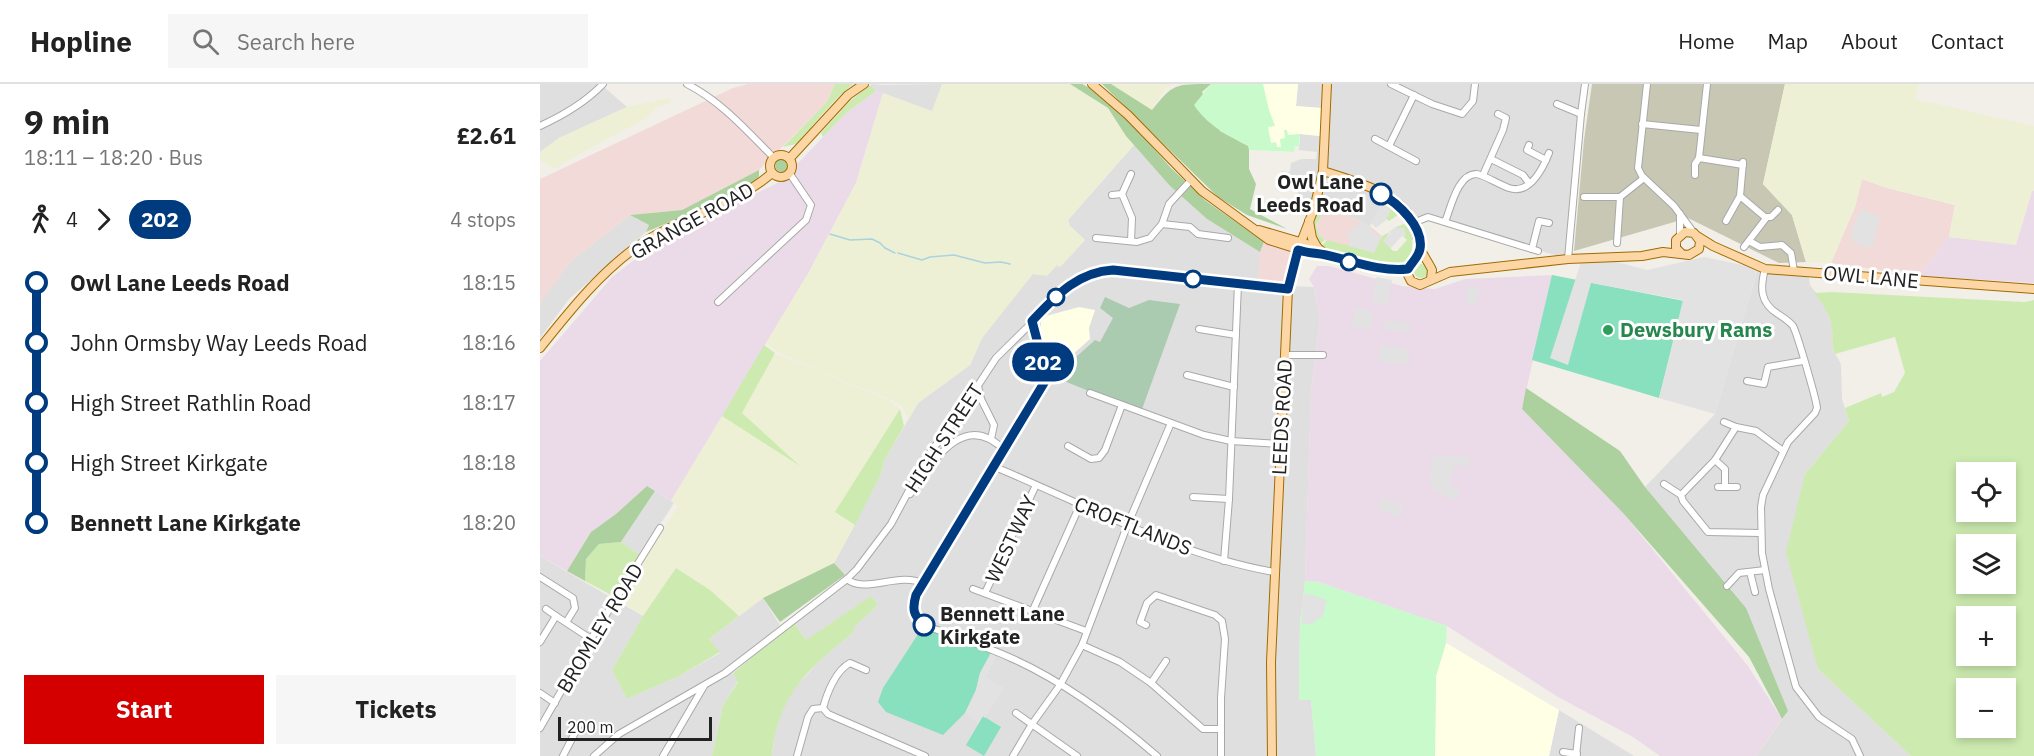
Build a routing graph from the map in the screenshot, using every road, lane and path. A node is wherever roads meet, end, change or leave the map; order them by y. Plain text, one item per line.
1 (603, 84) edge
2 (687, 84) edge
3 (864, 84) edge
4 (1092, 84) edge
5 (1327, 84) edge
6 (1391, 84) edge
7 (1475, 84) edge
8 (1585, 84) edge
9 (1647, 84) edge
10 (1707, 84) edge
11 (1407, 87) edge
12 (1414, 95) junction
13 (1557, 104) dead end
14 (1498, 114) dead end
15 (1581, 114) junction
16 (1642, 124) junction
17 (540, 126) edge
18 (1701, 130) junction
19 (1375, 139) dead end
20 (1529, 145) dead end
21 (1389, 146) junction
22 (1550, 153) dead end
23 (1324, 157) junction
24 (774, 158) junction
25 (790, 158) junction
26 (1699, 158) junction
27 (1491, 159) junction
28 (1416, 160) dead end
29 (1546, 160) junction
30 (1323, 171) junction
31 (772, 173) junction
32 (790, 174) junction
33 (1131, 174) dead end
34 (1336, 175) junction
35 (1695, 175) dead end
36 (1483, 176) junction
37 (1644, 178) junction
38 (1191, 180) junction
39 (1529, 183) junction
40 (1122, 194) junction
41 (1112, 195) dead end
42 (1740, 196) junction
43 (1584, 197) dead end
44 (1620, 197) junction
45 (1778, 210) dead end
46 (1680, 214) junction
47 (1766, 218) junction
48 (1309, 220) junction
49 (1726, 221) dead end
50 (1445, 222) junction
51 (1413, 223) junction
52 (1549, 223) dead end
53 (1162, 224) junction
54 (1695, 235) junction
55 (1096, 237) dead end
56 (1228, 238) dead end
57 (1678, 238) junction
58 (1131, 241) junction
59 (1617, 243) dead end
60 (1299, 246) junction
61 (1713, 246) junction
62 (1317, 247) junction
63 (1420, 247) junction
64 (1699, 247) junction
65 (1663, 252) junction
66 (1682, 254) junction
67 (1326, 255) junction
68 (1568, 259) junction
69 (1410, 269) junction
70 (1765, 269) junction
71 (1430, 271) junction
72 (1794, 271) junction
73 (1238, 284) junction
74 (1288, 289) junction
75 (2034, 289) edge
76 (718, 302) dead end
77 (1032, 321) junction
78 (1199, 329) dead end
79 (1236, 335) junction
80 (540, 348) edge
81 (1285, 355) junction
82 (1323, 355) dead end
83 (1803, 361) junction
84 (1187, 375) dead end
85 (1747, 381) dead end
86 (978, 386) junction
87 (1234, 387) junction
88 (1090, 393) dead end
89 (1122, 405) junction
90 (1724, 422) dead end
91 (1171, 423) junction
92 (1736, 427) junction
93 (991, 439) junction
94 (1231, 441) junction
95 (1281, 444) junction
96 (1068, 446) dead end
97 (1005, 451) junction
98 (1783, 451) junction
99 (1715, 460) junction
100 (995, 467) junction
101 (1664, 484) dead end
102 (1036, 485) junction
103 (1725, 486) junction
104 (1718, 487) dead end
105 (1737, 487) dead end
106 (1681, 495) junction
107 (1193, 497) dead end
108 (1229, 499) junction
109 (1080, 505) junction
110 (901, 506) junction
111 (1127, 526) junction
112 (660, 528) dead end
113 (1760, 533) junction
114 (1224, 561) junction
115 (1765, 570) junction
116 (1275, 572) junction
117 (1750, 572) junction
118 (540, 574) edge
119 (847, 579) junction
120 (922, 583) junction
121 (1727, 586) dead end
122 (973, 589) dead end
123 (1755, 592) dead end
124 (985, 593) junction
125 (546, 609) dead end
126 (1033, 610) junction
127 (556, 616) junction
128 (567, 621) junction
129 (1146, 625) dead end
130 (1086, 631) junction
131 (591, 639) junction
132 (540, 642) edge
133 (1082, 645) junction
134 (1166, 661) dead end
135 (866, 670) dead end
136 (1151, 683) junction
137 (1060, 685) junction
138 (704, 686) junction
139 (540, 693) edge
140 (555, 703) junction
141 (823, 708) junction
142 (1016, 713) dead end
143 (1032, 724) junction
144 (579, 725) dead end
145 (540, 728) edge
146 (1579, 728) dead end
147 (1220, 729) junction
148 (1563, 752) dead end
149 (798, 755) edge
150 (1577, 755) edge
151 (562, 756) edge
152 (594, 756) edge
153 (663, 756) edge
154 (925, 756) edge
155 (1013, 756) edge
156 (1077, 756) edge
157 (1157, 756) edge
158 (1221, 756) edge
159 (1272, 756) edge
160 (1860, 756) edge

1 - 17 street
2 - 24 street
3 - 25 main road
4 - 38 main road
5 - 23 main road, LEEDS ROAD
6 - 11 street
7 - 12 street
8 - 15 street
9 - 16 street
10 - 18 street
11 - 12 street
12 - 21 street
13 - 15 street
14 - 27 street
15 - 68 street
16 - 18 street
16 - 37 street
18 - 26 street
19 - 21 street
20 - 29 street
21 - 28 street
22 - 29 street
23 - 30 main road, LEEDS ROAD
23 - 34 main road
24 - 25 main road
24 - 31 main road
25 - 32 main road
26 - 35 street
26 - 42 street
27 - 36 street
27 - 39 street
29 - 39 street
30 - 34 main road
30 - 48 main road, LEEDS ROAD
31 - 32 main road
31 - 80 main road, GRANGE ROAD
32 - 76 street
33 - 40 street
34 - 51 main road
36 - 39 street
36 - 50 street
37 - 44 street
37 - 46 street
38 - 53 street
38 - 60 main road
40 - 41 street
40 - 58 street
42 - 47 street
42 - 49 street
43 - 44 street
44 - 59 street
45 - 47 street
46 - 54 street
46 - 57 street
47 - 72 street
48 - 60 main road, LEEDS ROAD
48 - 62 main road
50 - 51 street
50 - 52 street
51 - 63 main road
53 - 56 street
53 - 58 street
54 - 57 main road
54 - 61 main road, OWL LANE
54 - 64 main road
55 - 58 street
57 - 65 main road, OWL LANE
57 - 66 main road
60 - 62 main road
60 - 67 main road
60 - 74 main road, LEEDS ROAD
61 - 64 main road, OWL LANE
61 - 70 main road, OWL LANE
62 - 67 main road
63 - 69 main road
63 - 71 main road
64 - 66 main road, OWL LANE
65 - 66 main road, OWL LANE
65 - 68 main road, OWL LANE
67 - 69 main road
68 - 71 main road, OWL LANE
69 - 71 main road
69 - 71 main road
70 - 72 main road, OWL LANE
70 - 83 street
72 - 75 main road, OWL LANE
73 - 74 street, HIGH STREET
73 - 77 street, HIGH STREET
73 - 79 street
74 - 81 main road, LEEDS ROAD
77 - 86 street, HIGH STREET
77 - 97 street
78 - 79 street
79 - 87 street
81 - 82 street
81 - 95 main road, LEEDS ROAD
83 - 85 street
83 - 98 street
84 - 87 street
86 - 93 street
86 - 110 street, HIGH STREET
87 - 94 street
88 - 89 street
89 - 91 street
89 - 96 street
90 - 92 street
91 - 94 street
91 - 111 street
92 - 98 street
92 - 99 street
93 - 97 street
93 - 110 street
94 - 95 street
94 - 108 street
95 - 116 main road, LEEDS ROAD
97 - 100 street
98 - 113 street
99 - 103 street
99 - 106 street
100 - 102 street, CROFTLANDS
100 - 120 street
101 - 106 street
102 - 109 street, CROFTLANDS
102 - 124 street, WESTWAY
103 - 104 street
103 - 105 street
106 - 113 street
107 - 108 street
108 - 114 street
109 - 111 street, CROFTLANDS
109 - 126 street
110 - 119 street, HIGH STREET
111 - 114 street, CROFTLANDS
111 - 130 street
112 - 131 street, BROMLEY ROAD
113 - 115 street
114 - 116 street, CROFTLANDS
115 - 117 street
115 - 160 street
116 - 159 main road, LEEDS ROAD
117 - 121 street
117 - 123 street
118 - 128 street
119 - 120 street
119 - 138 street, HIGH STREET
120 - 137 street
122 - 124 street
124 - 126 street
125 - 127 street
126 - 130 street
127 - 128 street
127 - 132 street
128 - 131 street
129 - 147 street
130 - 133 street
131 - 140 street, BROMLEY ROAD
133 - 136 street
133 - 137 street
134 - 136 street
135 - 141 street
136 - 147 street
137 - 143 street
137 - 157 street
138 - 152 street, HIGH STREET
138 - 153 street
139 - 140 street
140 - 145 street, BROMLEY ROAD
141 - 149 street
141 - 154 street
142 - 143 street
143 - 155 street
143 - 156 street
144 - 151 street
146 - 150 street
147 - 158 street
148 - 150 street

